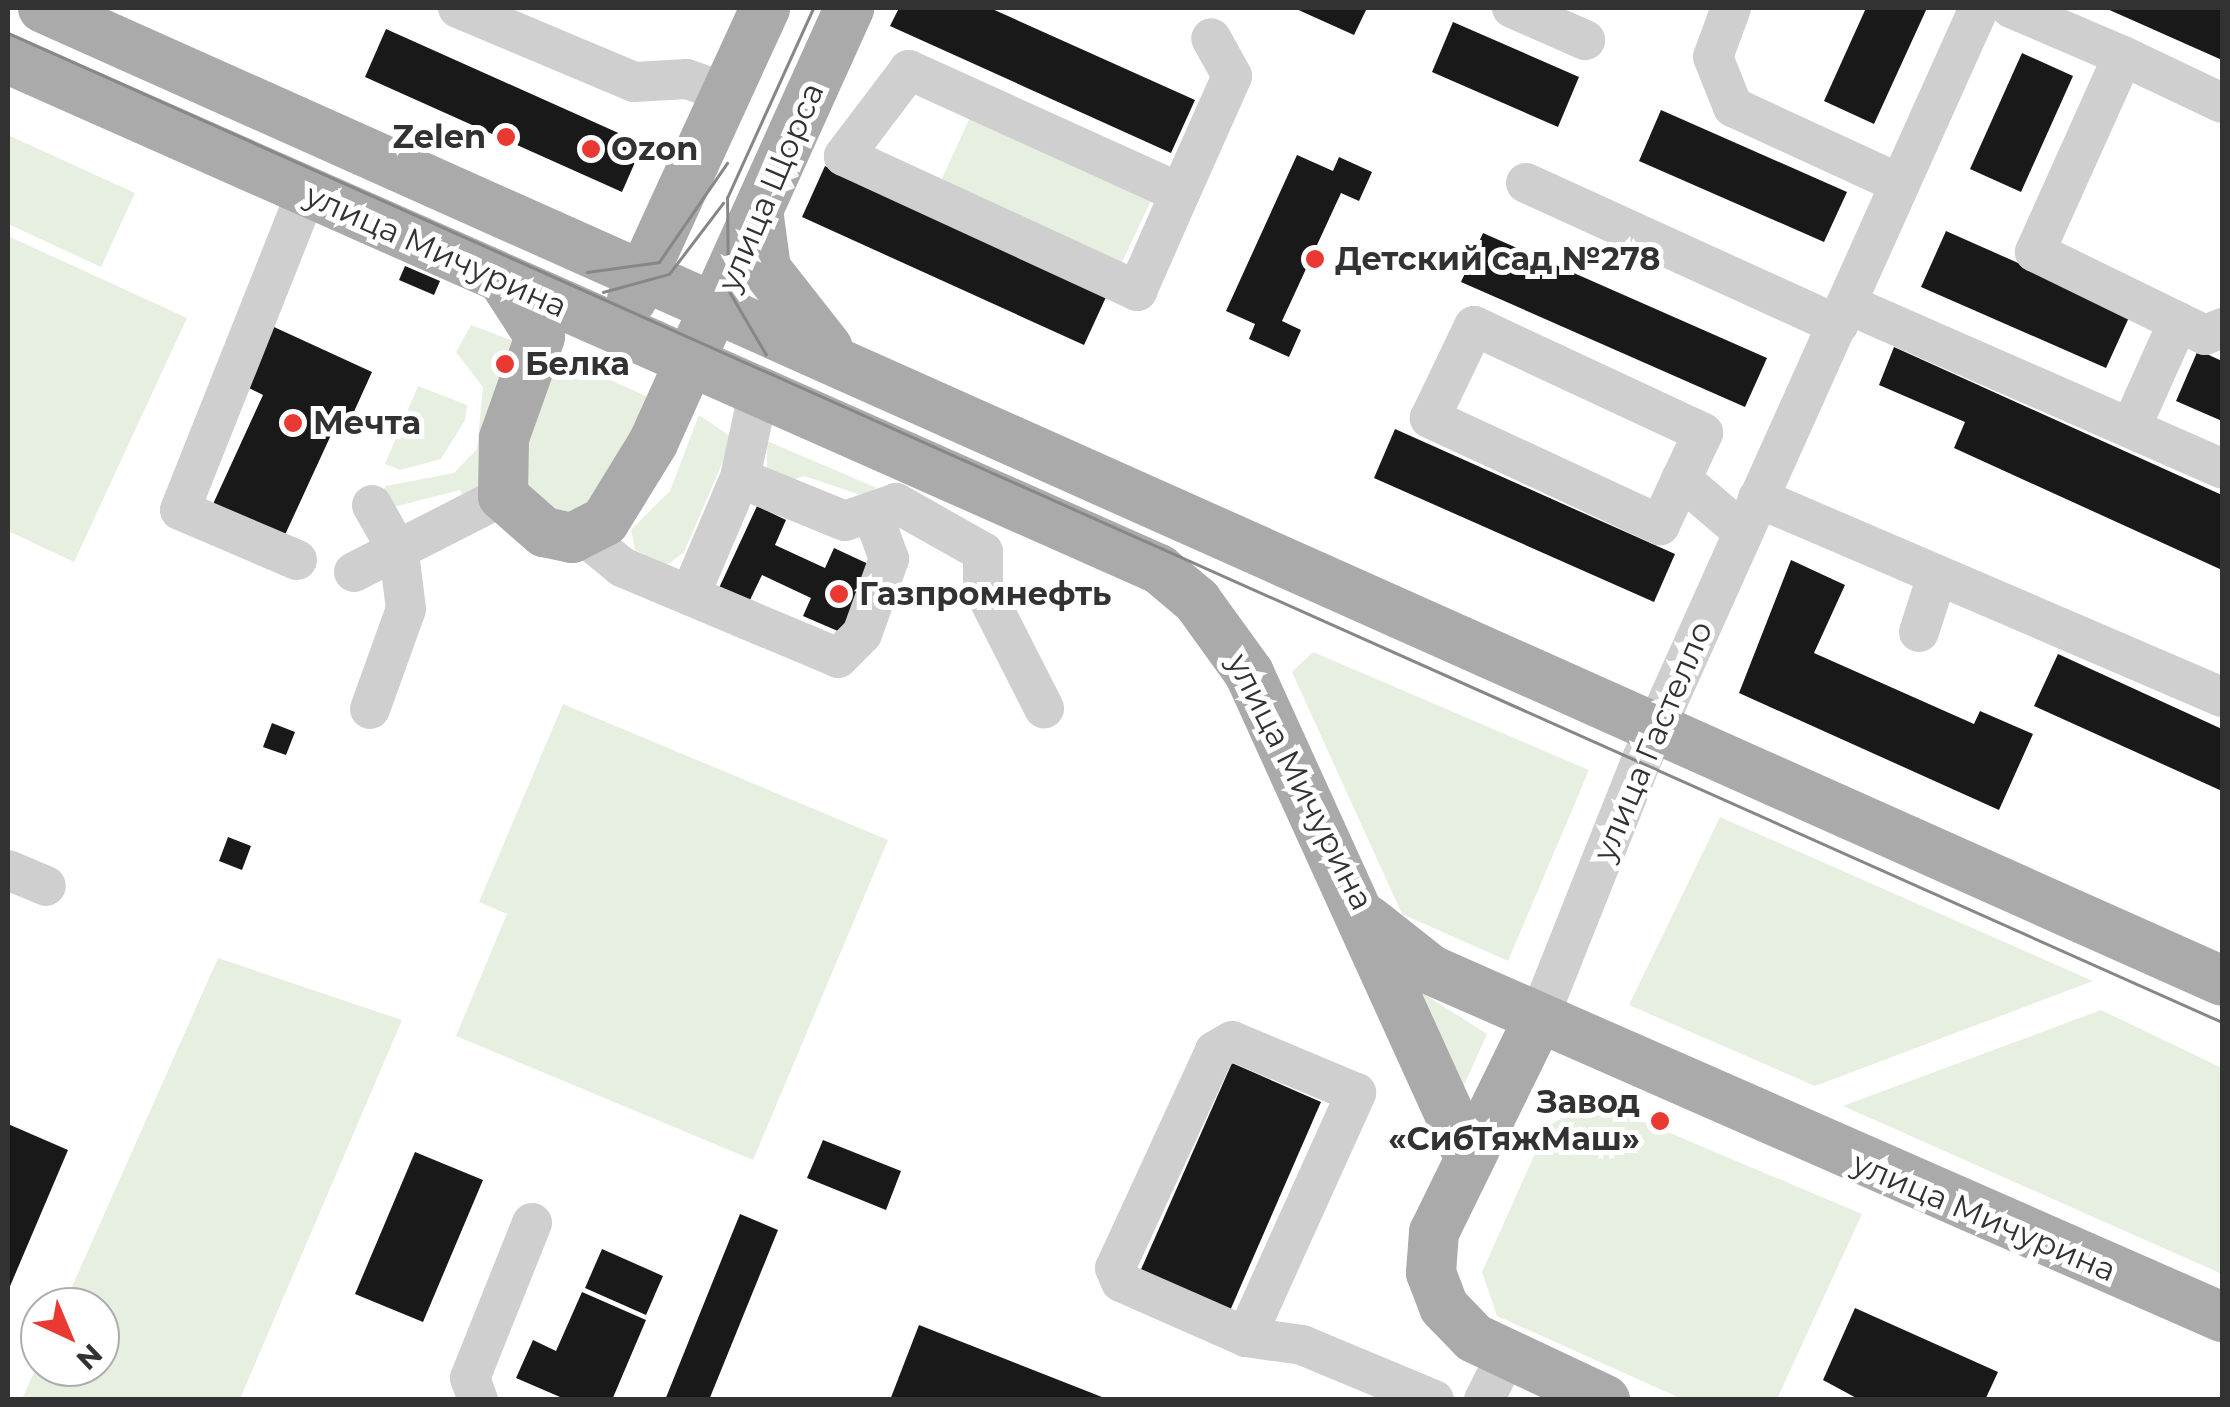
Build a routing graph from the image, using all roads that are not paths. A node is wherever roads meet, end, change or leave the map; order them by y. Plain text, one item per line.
1 (42, 8) edge
2 (458, 8) edge
3 (765, 8) edge
4 (848, 8) edge
5 (1512, 8) edge
6 (1731, 8) edge
7 (1979, 8) edge
8 (2012, 8) edge
9 (1211, 38) dead end
10 (1585, 40) dead end
11 (2123, 56) junction
12 (8, 60) edge
13 (726, 93) junction
14 (2222, 103) edge
15 (796, 125) junction
16 (844, 156) junction
17 (1526, 183) dead end
18 (1898, 183) junction
19 (1180, 193) junction
20 (306, 194) junction
21 (759, 217) junction
22 (646, 271) junction
23 (505, 283) junction
24 (720, 308) junction
25 (1842, 314) junction
26 (2178, 322) junction
27 (2222, 328) edge
28 (618, 332) junction
29 (693, 366) junction
30 (851, 367) junction
31 (758, 394) junction
32 (2132, 425) junction
33 (2222, 469) edge
34 (938, 471) junction
35 (740, 478) junction
36 (1682, 479) junction
37 (503, 496) junction
38 (372, 505) dead end
39 (885, 509) junction
40 (1751, 515) junction
41 (582, 534) junction
42 (399, 553) junction
43 (297, 560) dead end
44 (354, 572) dead end
45 (1936, 579) junction
46 (690, 594) junction
47 (1919, 632) dead end
48 (2222, 698) edge
49 (1044, 708) dead end
50 (370, 709) dead end
51 (1655, 730) junction
52 (8, 870) edge
53 (46, 886) dead end
54 (1359, 912) junction
55 (2222, 981) edge
56 (1538, 1020) junction
57 (1469, 1157) junction
58 (532, 1223) dead end
59 (2222, 1318) edge
60 (1246, 1336) junction
61 (1507, 1354) junction
62 (478, 1400) edge
63 (1434, 1400) edge
64 (1484, 1400) edge
65 (1605, 1400) edge

1 - 22 main road, улица Мичурина
2 - 13 street
3 - 13 main road
4 - 15 main road, улица Щорса
5 - 10 street
6 - 18 street
7 - 18 street, улица Гастелло
8 - 11 street
9 - 19 street
11 - 14 street
11 - 26 street
12 - 20 main road, улица Мичурина
13 - 22 main road
15 - 16 street
15 - 21 main road, улица Щорса
16 - 19 street
16 - 19 street
17 - 25 street
18 - 25 street, улица Гастелло
20 - 23 main road, улица Мичурина
20 - 43 street
21 - 24 main road, улица Щорса
21 - 30 main road
22 - 24 main road, улица Мичурина
22 - 28 main road
23 - 28 main road, улица Мичурина
23 - 37 main road
24 - 29 main road, улица Щорса
24 - 30 main road, улица Мичурина
25 - 32 street
25 - 40 street, улица Гастелло
26 - 27 street
26 - 32 street
28 - 29 main road, улица Мичурина
29 - 31 main road, улица Мичурина
29 - 41 main road, улица Щорса
30 - 51 main road, улица Мичурина
31 - 34 main road, улица Мичурина
31 - 35 street
32 - 33 street
34 - 39 street
34 - 54 main road, улица Мичурина
35 - 39 street
35 - 46 street
36 - 36 street
36 - 40 street
37 - 41 main road
37 - 42 street
38 - 42 street
39 - 46 street
39 - 49 street
40 - 45 street
40 - 51 street, улица Гастелло
41 - 46 street
42 - 44 street
42 - 50 street
45 - 47 street
45 - 48 street
51 - 55 main road, улица Мичурина
51 - 56 street, улица Гастелло
52 - 53 street
54 - 56 main road, улица Мичурина
54 - 57 main road
56 - 57 main road, улица Гастелло
56 - 59 main road, улица Мичурина
57 - 61 main road, улица Гастелло
58 - 62 street
60 - 60 street
60 - 63 street
61 - 64 street
61 - 65 main road, улица Гастелло

